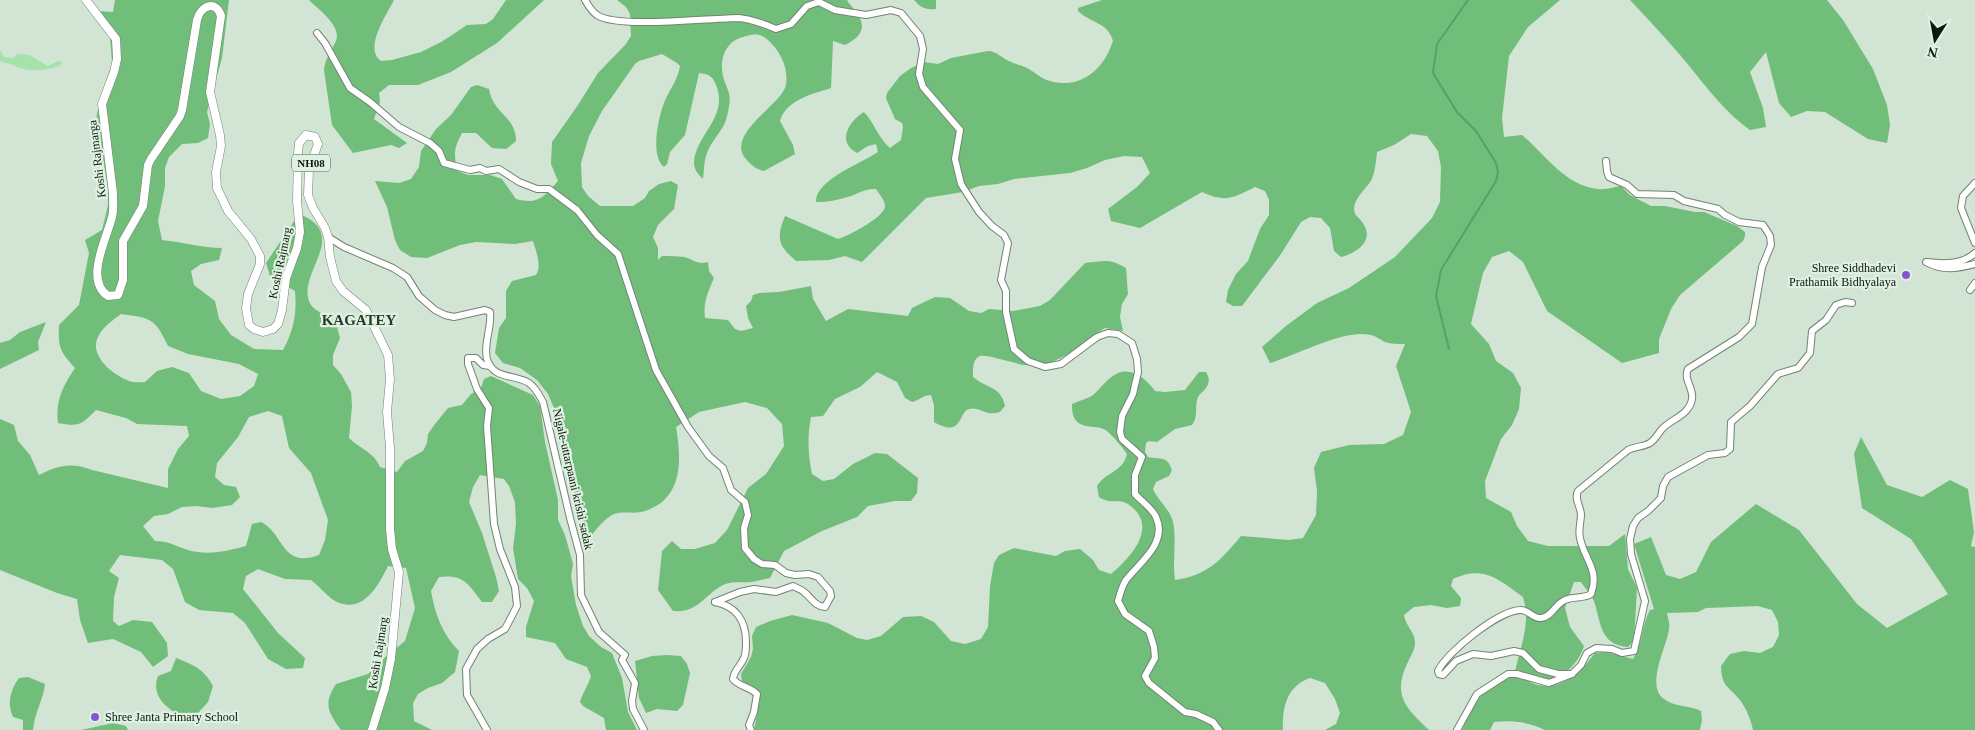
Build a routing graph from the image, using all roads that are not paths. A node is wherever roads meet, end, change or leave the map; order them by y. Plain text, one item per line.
1 (86, 0) edge
2 (585, 0) edge
3 (317, 33) dead end
4 (1606, 161) dead end
5 (1975, 183) edge
6 (328, 237) junction
7 (1975, 243) edge
8 (1975, 253) edge
9 (1975, 264) edge
10 (123, 280) joint
11 (1975, 283) edge
12 (1970, 290) dead end
13 (1852, 303) dead end
14 (490, 366) junction
15 (1572, 674) junction
16 (372, 730) edge
17 (487, 730) edge
18 (644, 730) edge
19 (751, 730) edge
20 (1218, 730) edge
21 (1457, 730) edge

1 - 10 main road, Koshi Rajmarga / NH08
2 - 20 street
3 - 19 street
4 - 15 street
5 - 7 street
6 - 10 main road, Koshi Rajmarg / NH08
6 - 14 street
6 - 16 main road, Koshi Rajmarg / NH08
8 - 9 street
11 - 12 street
13 - 15 street
14 - 17 street
14 - 18 street, Nigale-uttarpaani krishi sadak
15 - 21 street

